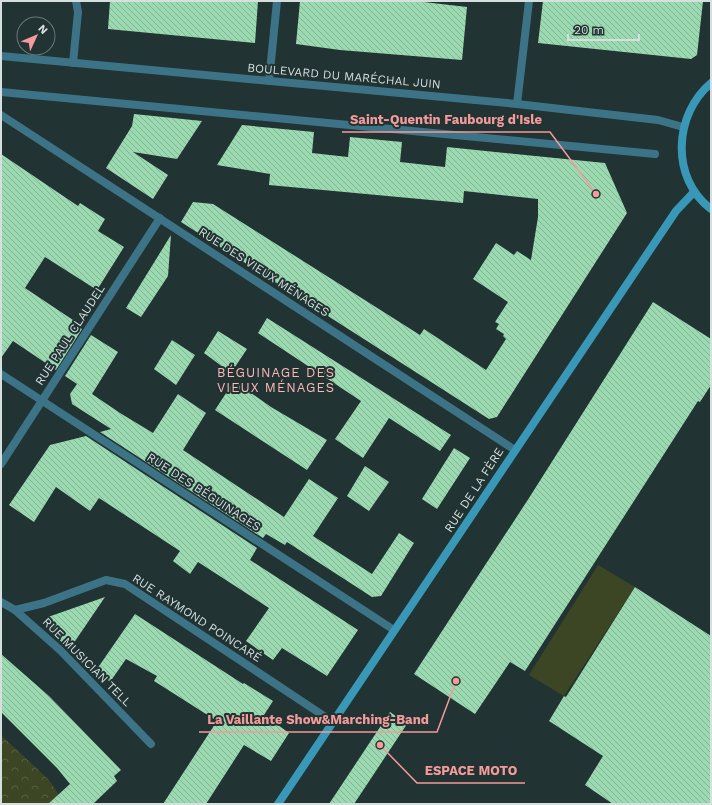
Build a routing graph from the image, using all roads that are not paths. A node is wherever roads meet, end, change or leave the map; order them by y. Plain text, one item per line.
1 (76, 1) edge
2 (277, 1) edge
3 (529, 1) edge
4 (1, 56) edge
5 (73, 63) junction
6 (269, 81) junction
7 (711, 83) edge
8 (1, 92) edge
9 (517, 104) junction
10 (1, 115) edge
11 (683, 127) junction
12 (655, 154) dead end
13 (694, 192) junction
14 (711, 209) edge
15 (160, 218) junction
16 (1, 374) edge
17 (42, 401) junction
18 (515, 450) junction
19 (1, 464) edge
20 (1, 602) edge
21 (15, 610) junction
22 (394, 630) junction
23 (333, 722) junction
24 (151, 744) dead end
25 (278, 804) edge

1 - 5 street
2 - 6 street
3 - 9 street
4 - 5 street, BOULEVARD DU MARÉCHAL JUIN
5 - 6 street, BOULEVARD DU MARÉCHAL JUIN
6 - 9 street, BOULEVARD DU MARÉCHAL JUIN
7 - 11 main road
8 - 12 street
9 - 11 street, BOULEVARD DU MARÉCHAL JUIN
10 - 15 street, RUE DES VIEUX MÉNAGES
11 - 13 main road
13 - 14 main road
13 - 18 main road, RUE DE LA FÈRE
15 - 17 street, RUE PAUL CLAUDEL
15 - 18 street, RUE DES VIEUX MÉNAGES
16 - 17 street, RUE DES BÉGUINAGES
17 - 19 street, RUE PAUL CLAUDEL
17 - 22 street, RUE DES BÉGUINAGES
18 - 22 main road, RUE DE LA FÈRE
20 - 21 street, RUE MUSICIAN TELL
21 - 23 street, RUE RAYMOND POINCARÉ
21 - 24 street, RUE MUSICIAN TELL
22 - 23 main road, RUE DE LA FÈRE
23 - 25 main road, RUE DE LA FÈRE

